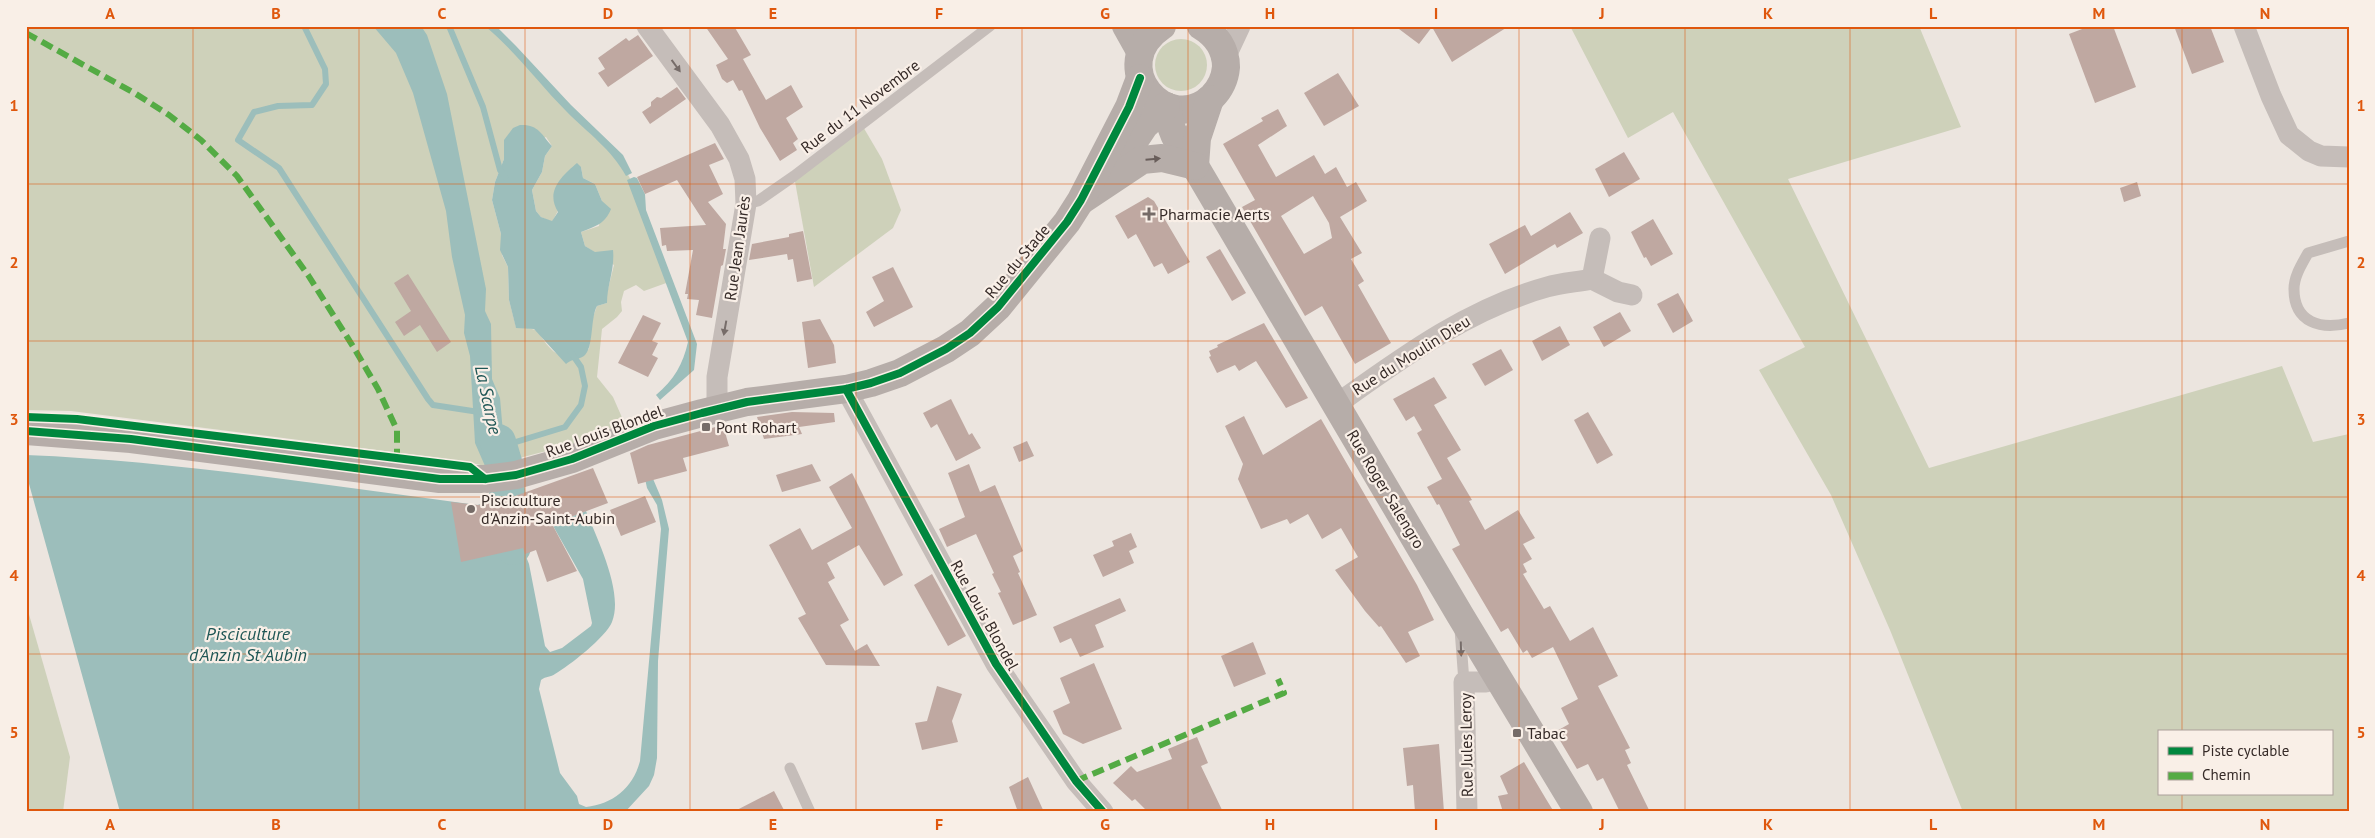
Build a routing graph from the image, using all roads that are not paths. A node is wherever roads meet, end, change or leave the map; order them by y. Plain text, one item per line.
1 (647, 26) edge
2 (990, 26) edge
3 (1126, 26) edge
4 (1162, 26) edge
5 (1201, 26) edge
6 (1240, 26) edge
7 (2244, 26) edge
8 (1140, 51) junction
9 (1225, 58) junction
10 (1140, 78) junction
11 (1210, 99) junction
12 (1167, 107) junction
13 (2349, 157) edge
14 (1195, 166) junction
15 (1105, 186) junction
16 (1082, 200) junction
17 (746, 204) junction
18 (1600, 238) dead end
19 (2349, 241) edge
20 (1592, 279) junction
21 (1632, 295) dead end
22 (2349, 323) edge
23 (846, 389) junction
24 (1338, 406) junction
25 (717, 409) junction
26 (26, 431) edge
27 (1460, 615) junction
28 (1496, 676) junction
29 (1464, 682) junction
30 (790, 768) dead end
31 (810, 812) edge
32 (1103, 812) edge
33 (1467, 812) edge
34 (1580, 812) edge

1 -> 17 street, Rue Jean Jaurès
2 - 17 lane, Rue du 11 Novembre
3 - 8 street
4 - 8 street
5 - 9 street
6 - 9 street
7 - 13 street
8 - 10 street
9 - 11 street
10 - 12 street
10 - 16 street, Rue du Stade
11 - 12 street
11 - 14 street
12 - 14 street, Rue Roger Salengro
12 - 15 street, Rue du Stade
15 -> 14 street, Rue du Stade
14 - 24 street, Rue Roger Salengro
15 - 16 street, Rue du Stade
16 - 23 street, Rue du Stade
17 -> 25 street, Rue Jean Jaurès
18 - 20 street
19 - 22 lane
20 - 21 street
20 - 24 street, Rue du Moulin Dieu
23 - 25 street, Rue Louis Blondel
23 - 32 street, Rue Louis Blondel
24 - 27 street, Rue Roger Salengro
25 - 26 street, Rue Louis Blondel
27 - 28 street, Rue Roger Salengro
27 -> 29 lane
28 - 29 street, Rue Jules Leroy
28 - 34 street, Rue Roger Salengro
29 - 33 street, Rue Jules Leroy
30 - 31 lane

